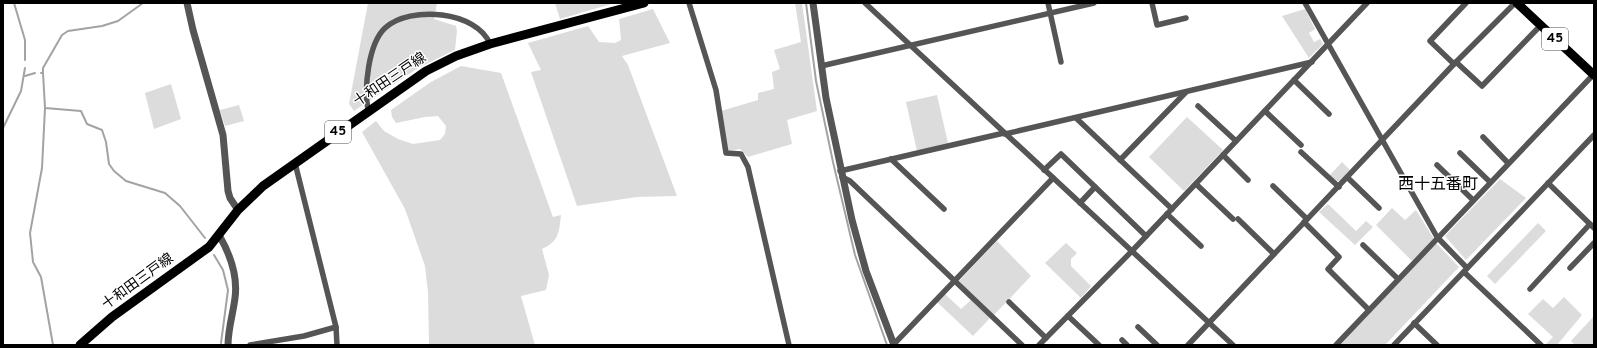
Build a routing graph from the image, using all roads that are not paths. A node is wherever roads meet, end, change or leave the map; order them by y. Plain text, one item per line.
1 (187, 3) edge
2 (644, 3) edge
3 (689, 3) edge
4 (813, 3) edge
5 (865, 3) edge
6 (1048, 3) edge
7 (1094, 3) edge
8 (1152, 3) edge
9 (1306, 3) edge
10 (1367, 3) edge
11 (1466, 3) edge
12 (1516, 3) edge
13 (1051, 12) junction
14 (1186, 18) dead end
15 (1541, 25) junction
16 (490, 44) junction
17 (1328, 44) junction
18 (910, 46) junction
19 (1062, 62) dead end
20 (1312, 62) junction
21 (1455, 63) junction
22 (821, 66) junction
23 (1594, 75) edge
24 (1294, 80) junction
25 (1187, 92) junction
26 (1198, 106) dead end
27 (368, 110) junction
28 (1265, 110) junction
29 (1329, 114) dead end
30 (1076, 118) junction
31 (1004, 134) junction
32 (1594, 135) edge
33 (1483, 137) dead end
34 (1382, 140) junction
35 (1236, 141) junction
36 (1301, 145) dead end
37 (1301, 152) dead end
38 (1460, 153) dead end
39 (1223, 155) junction
40 (891, 159) junction
41 (1120, 160) junction
42 (295, 163) junction
43 (1508, 163) junction
44 (1437, 165) dead end
45 (1044, 170) junction
46 (841, 174) junction
47 (1053, 178) junction
48 (1348, 178) junction
49 (1248, 180) dead end
50 (1490, 182) junction
51 (1548, 183) junction
52 (1196, 184) junction
53 (1273, 186) dead end
54 (1095, 187) junction
55 (1339, 187) junction
56 (1473, 200) junction
57 (1080, 203) junction
58 (1172, 208) junction
59 (1379, 208) dead end
60 (944, 209) dead end
61 (238, 210) junction
62 (1167, 214) junction
63 (1306, 221) junction
64 (1592, 226) edge
65 (218, 235) junction
66 (1146, 236) junction
67 (1437, 238) junction
68 (1594, 243) edge
69 (1201, 246) dead end
70 (1363, 246) dead end
71 (1132, 251) junction
72 (1274, 254) junction
73 (1570, 268) dead end
74 (1466, 270) junction
75 (1398, 279) junction
76 (954, 281) junction
77 (1530, 289) dead end
78 (1009, 302) dead end
79 (1369, 310) junction
80 (1068, 316) junction
81 (1209, 323) junction
82 (1414, 324) junction
83 (336, 327) junction
84 (1138, 327) dead end
85 (1046, 338) junction
86 (1122, 340) dead end
87 (80, 345) edge
88 (228, 345) edge
89 (250, 345) edge
90 (338, 345) edge
91 (789, 345) edge
92 (894, 345) edge
93 (1022, 345) edge
94 (1039, 345) edge
95 (1099, 345) edge
96 (1127, 345) edge
97 (1158, 345) edge
98 (1188, 345) edge
99 (1233, 345) edge
100 (1336, 345) edge
101 (1394, 345) edge
102 (1438, 345) edge
103 (1540, 345) edge

1 - 61 street
2 - 16 main road, 十和田三戸線 / 45
3 - 91 street
4 - 22 street
5 - 18 street
6 - 13 street
7 - 13 street
8 - 14 street
9 - 17 street
10 - 17 street
11 - 21 street
12 - 15 main road, 45
12 - 21 street
13 - 18 street
13 - 19 street
15 - 21 street
15 - 23 main road, 45
16 - 27 main road, 十和田三戸線 / 45
16 - 27 street
17 - 20 street
17 - 34 street
18 - 22 street
18 - 31 street
20 - 24 street
20 - 25 street
21 - 34 street
22 - 46 street
23 - 43 street
24 - 28 street
24 - 29 street
25 - 30 street
25 - 41 street
26 - 35 street
27 - 42 main road, 十和田三戸線 / 45
28 - 35 street
28 - 36 street
30 - 31 street
30 - 41 street
31 - 40 street
31 - 45 street
32 - 51 street
33 - 43 street
34 - 48 street
34 - 67 street
35 - 39 street
37 - 55 street
38 - 50 street
39 - 49 street
39 - 52 street
40 - 46 street
40 - 60 street
41 - 58 street
42 - 61 main road, 十和田三戸線 / 45
42 - 83 street
43 - 50 street
44 - 56 street
45 - 47 street
45 - 54 street
46 - 76 street
46 - 92 street
47 - 57 street
47 - 76 street
48 - 55 street
48 - 59 street
50 - 56 street
51 - 64 street
51 - 74 street
52 - 58 street
52 - 72 street
53 - 63 street
54 - 57 street
54 - 66 street
55 - 63 street
56 - 67 street
57 - 71 street
58 - 62 street
61 - 65 main road, 十和田三戸線 / 45
62 - 66 street
62 - 69 street
63 - 72 street
63 - 79 street
64 - 77 street
65 - 87 main road, 十和田三戸線 / 45
65 - 88 street
66 - 71 street
67 - 74 street
67 - 75 street
68 - 73 street
70 - 75 street
71 - 80 street
71 - 81 street
72 - 81 street
74 - 82 street
74 - 103 street
75 - 79 street
76 - 92 street
76 - 93 street
78 - 85 street
79 - 100 street
80 - 85 street
80 - 95 street
81 - 98 street
81 - 99 street
82 - 101 street
82 - 102 street
83 - 89 street
83 - 90 street
84 - 97 street
85 - 94 street
86 - 96 street

